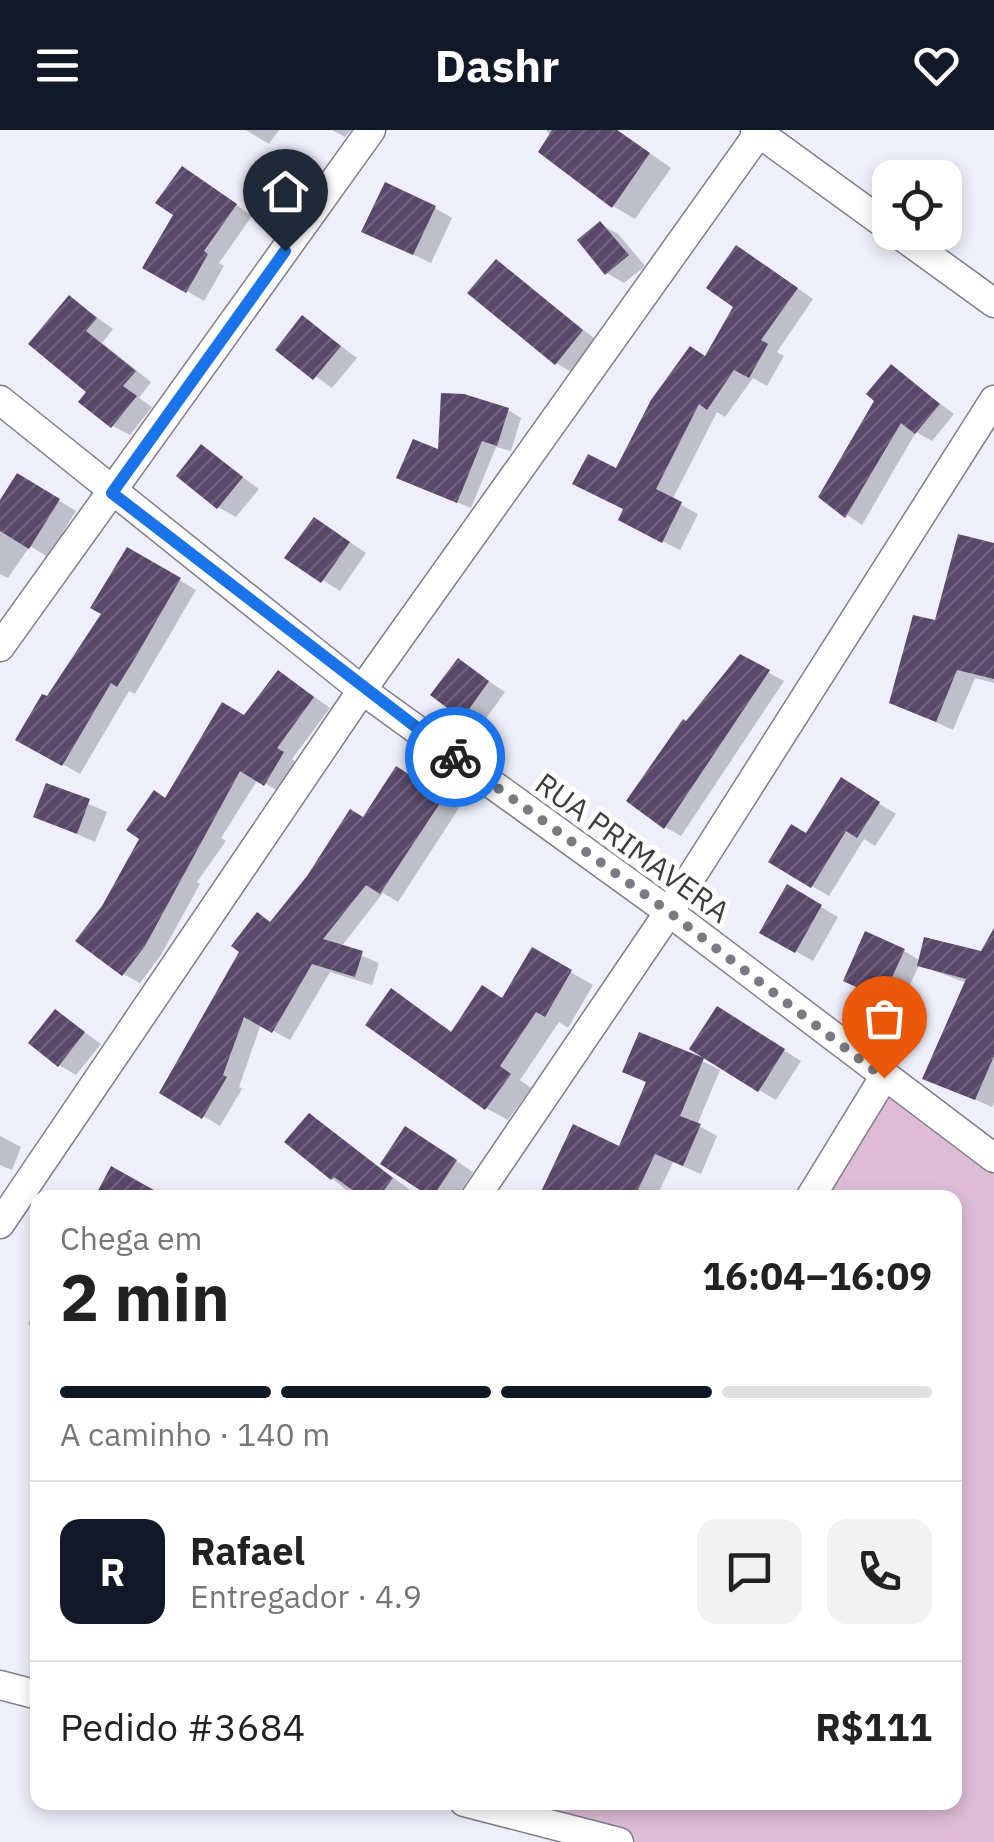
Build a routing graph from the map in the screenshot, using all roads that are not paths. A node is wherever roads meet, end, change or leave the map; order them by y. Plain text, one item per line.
1 (371, 130) edge
2 (758, 131) edge
3 (872, 215) edge
4 (921, 250) edge
5 (994, 303) edge
6 (0, 400) edge
7 (994, 400) edge
8 (112, 493) junction
9 (0, 647) edge
10 (362, 690) junction
11 (669, 912) junction
12 (884, 1078) junction
13 (990, 1146) edge
14 (480, 1190) edge
15 (815, 1190) edge
16 (0, 1224) edge
17 (0, 1685) edge
18 (30, 1693) edge
19 (495, 1810) edge
20 (619, 1842) edge

1 - 8 street
2 - 3 street
2 - 10 street
4 - 5 street
6 - 8 street, RUA PRIMAVERA
7 - 11 street
8 - 9 street
8 - 10 street, RUA PRIMAVERA
10 - 11 street, RUA PRIMAVERA
10 - 16 street
11 - 12 street, RUA PRIMAVERA
11 - 14 street
12 - 13 street, RUA PRIMAVERA
12 - 15 street
17 - 18 street
19 - 20 street

